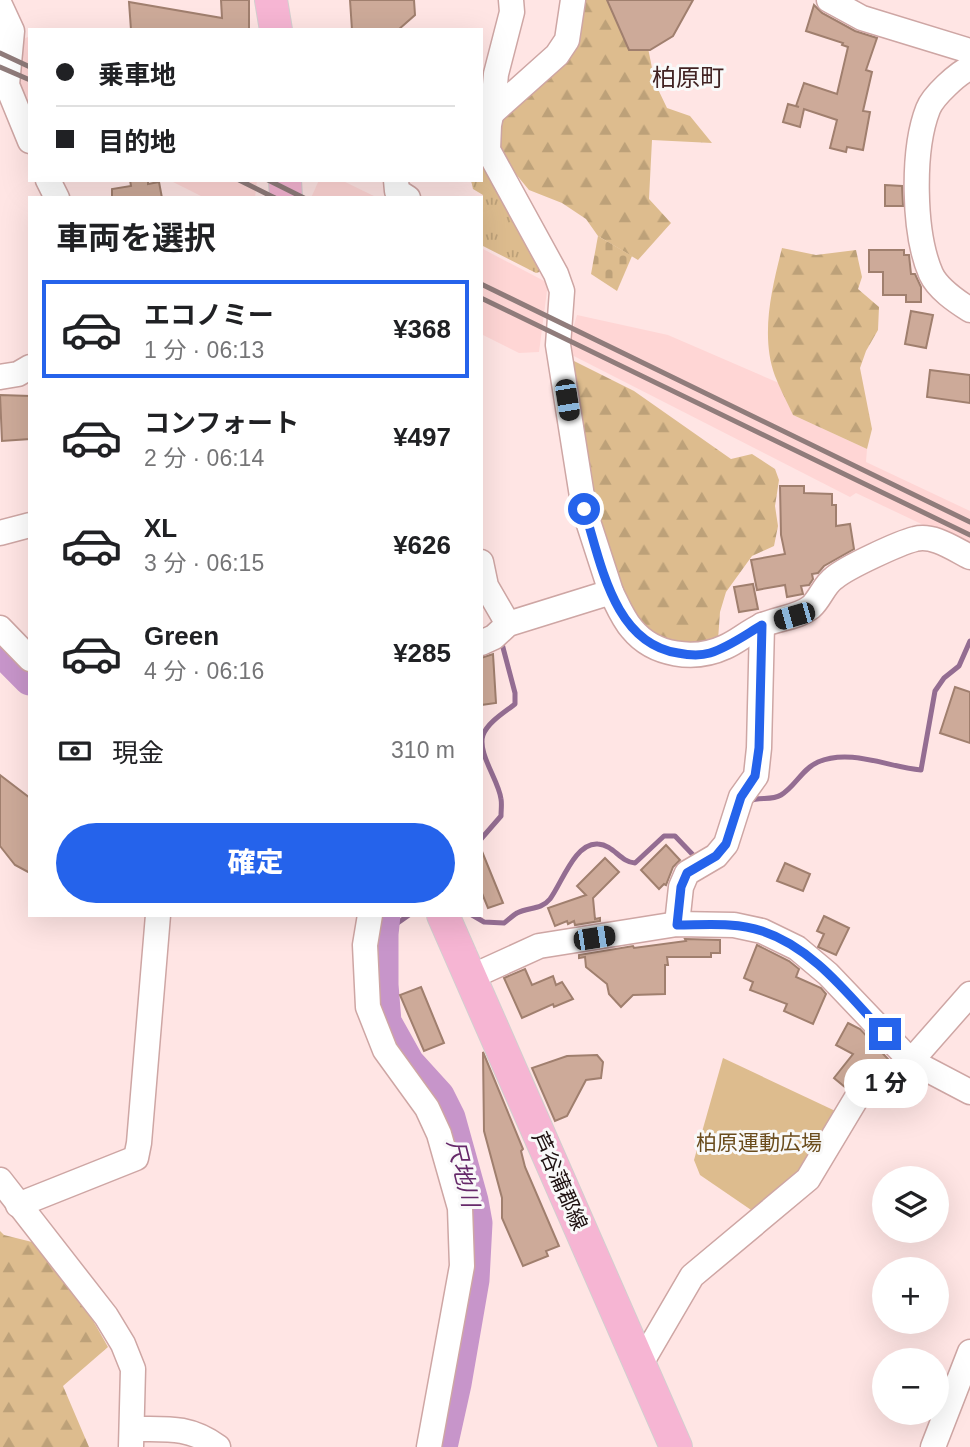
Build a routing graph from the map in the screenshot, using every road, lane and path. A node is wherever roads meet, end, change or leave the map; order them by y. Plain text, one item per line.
1 (271, 0) edge
2 (511, 0) edge
3 (573, 0) edge
4 (829, 0) edge
5 (0, 5) edge
6 (6, 27) edge
7 (276, 28) edge
8 (970, 51) edge
9 (970, 68) edge
10 (492, 95) edge
11 (28, 136) edge
12 (970, 310) edge
13 (28, 368) edge
14 (0, 377) edge
15 (28, 526) edge
16 (0, 533) edge
17 (970, 556) edge
18 (483, 572) edge
19 (611, 592) junction
20 (762, 625) junction
21 (0, 628) edge
22 (497, 633) edge
23 (28, 657) edge
24 (158, 917) edge
25 (370, 917) edge
26 (444, 917) edge
27 (677, 925) junction
28 (471, 977) junction
29 (970, 994) edge
30 (911, 1061) junction
31 (970, 1092) edge
32 (0, 1180) edge
33 (18, 1205) junction
34 (970, 1352) edge
35 (640, 1365) junction
36 (132, 1438) edge
37 (218, 1447) edge
38 (429, 1447) edge
39 (676, 1447) edge
40 (933, 1447) edge

1 - 7 main road
2 - 10 street
3 - 10 street
4 - 8 street
5 - 6 street
6 - 11 street
9 - 12 street
10 - 19 street
13 - 14 street
15 - 16 street
17 - 20 street
18 - 22 street
19 - 20 street
19 - 22 street
20 - 27 street
21 - 23 street
24 - 33 street
25 - 38 street
26 - 28 main road, 芦谷蒲郡線
27 - 28 street
27 - 30 street
28 - 35 main road, 芦谷蒲郡線
29 - 30 street
30 - 31 street
30 - 35 street
32 - 33 street
33 - 36 street
34 - 40 street
35 - 39 main road, 芦谷蒲郡線
36 - 37 street

